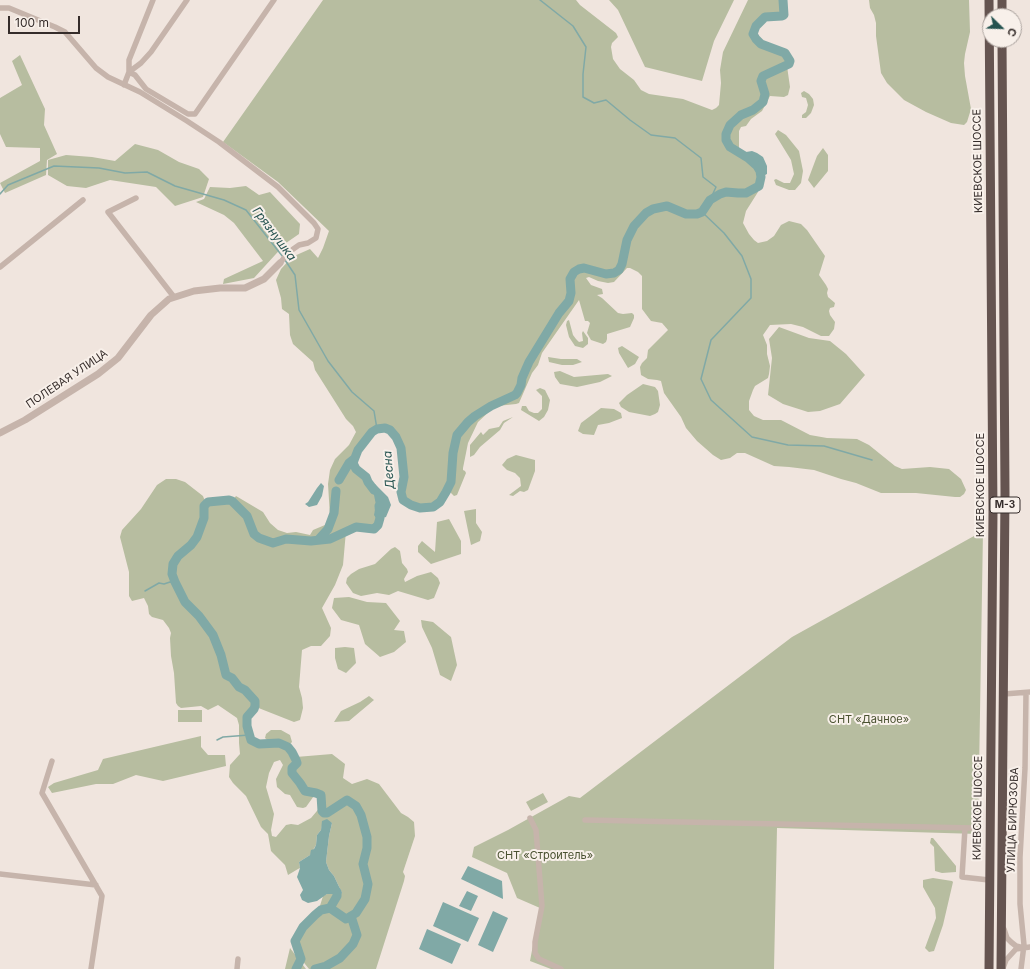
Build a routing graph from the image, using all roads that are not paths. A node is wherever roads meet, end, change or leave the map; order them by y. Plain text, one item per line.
1 (153, 0) edge
2 (187, 0) edge
3 (274, 0) edge
4 (989, 0) edge
5 (1, 7) edge
6 (1002, 48) edge
7 (129, 72) junction
8 (124, 85) junction
9 (136, 198) dead end
10 (83, 200) dead end
11 (280, 263) joint
12 (0, 267) edge
13 (174, 297) junction
14 (0, 433) edge
15 (1028, 692) edge
16 (1004, 694) junction
17 (52, 761) dead end
18 (530, 818) dead end
19 (585, 820) dead end
20 (965, 828) junction
21 (975, 828) dead end
22 (0, 874) edge
23 (989, 880) junction
24 (96, 885) junction
25 (1001, 914) junction
26 (1027, 947) edge
27 (238, 959) dead end
28 (91, 969) edge
29 (237, 969) edge
30 (561, 969) edge
31 (989, 969) edge
32 (1002, 969) edge
33 (1021, 969) edge

1 - 7 street
2 - 7 street
3 - 7 street
4 - 23 highway, КИЕВСКОЕ ШОССЕ / М-3
5 - 8 street
6 - 16 highway, М-3
7 - 8 street
8 - 11 street
9 - 13 street
10 - 12 street
11 - 13 street, ПОЛЕВАЯ УЛИЦА
13 - 14 street, ПОЛЕВАЯ УЛИЦА
15 - 16 street
15 - 26 street, УЛИЦА БИРЮЗОВА
16 - 25 highway, М-3
17 - 24 street
18 - 30 street
19 - 20 street
20 - 21 street
20 - 23 street
22 - 24 street
23 - 31 highway, КИЕВСКОЕ ШОССЕ / М-3
24 - 28 street
25 - 26 street
25 - 32 highway, М-3
26 - 32 street
26 - 33 street, УЛИЦА БИРЮЗОВА
27 - 29 street

